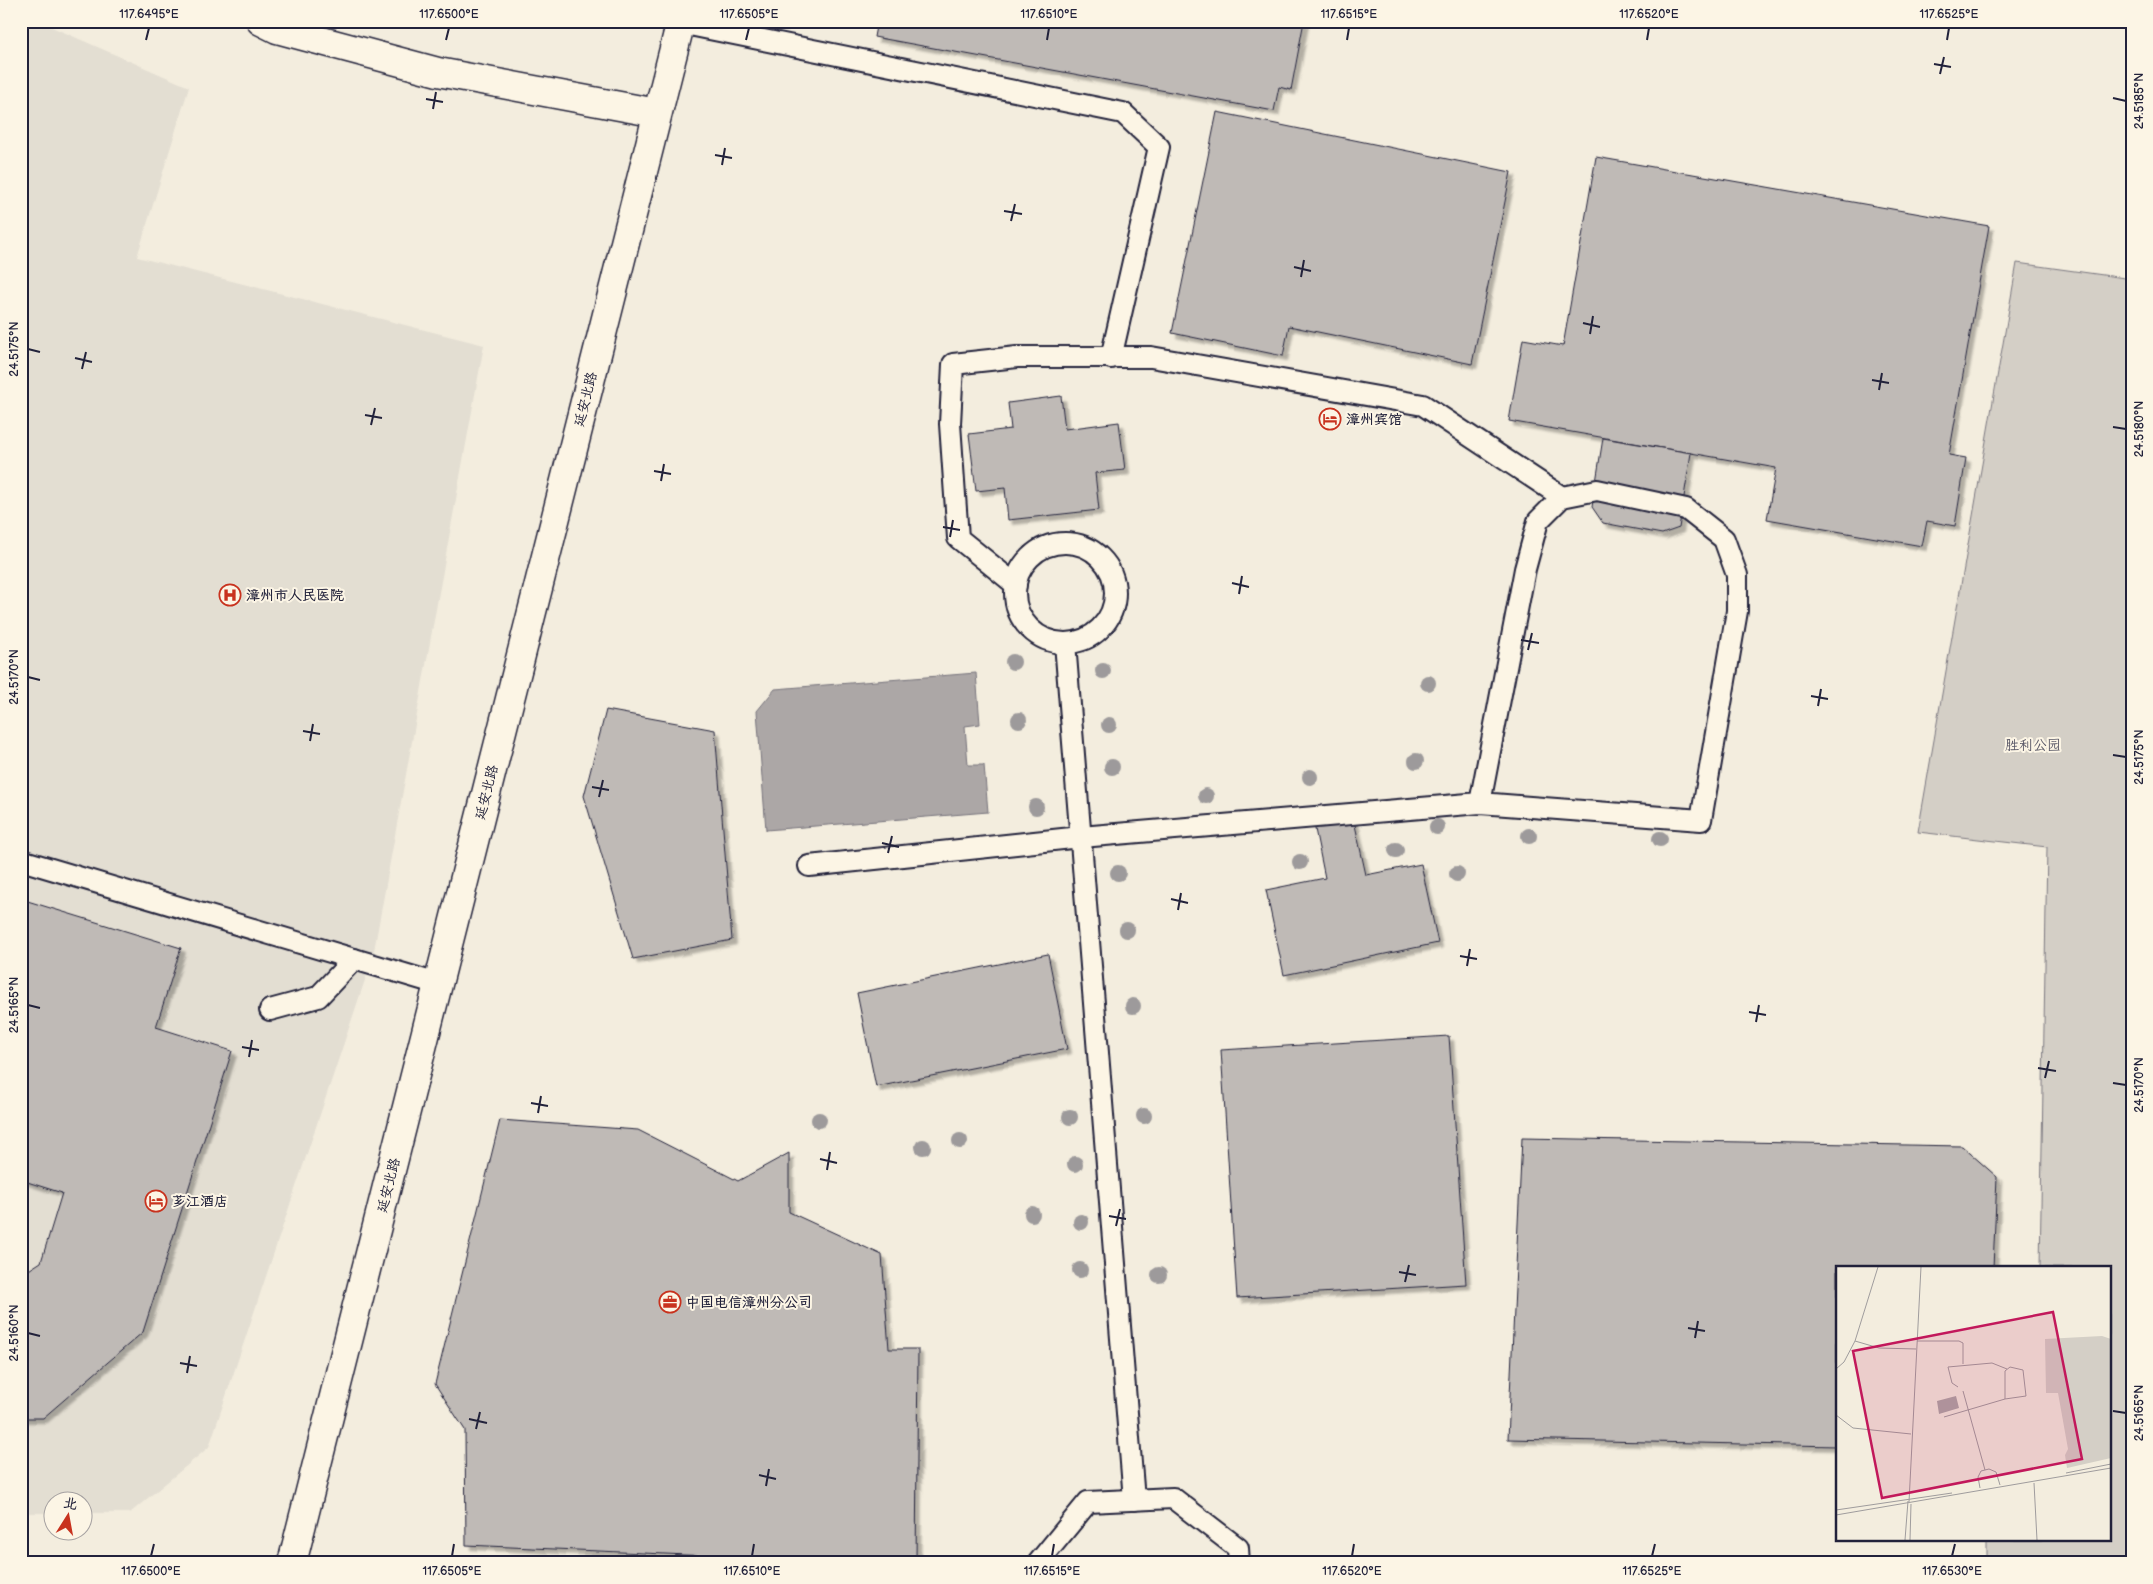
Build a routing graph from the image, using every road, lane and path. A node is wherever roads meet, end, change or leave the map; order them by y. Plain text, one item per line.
1 (261, 21) edge
2 (680, 22) edge
3 (657, 113) junction
4 (1111, 358) junction
5 (1562, 497) junction
6 (1016, 585) junction
7 (1065, 643) junction
8 (1480, 803) junction
9 (1081, 837) junction
10 (21, 860) edge
11 (809, 866) dead end
12 (354, 959) junction
13 (438, 984) junction
14 (270, 1010) dead end
15 (1134, 1500) junction
16 (292, 1563) edge
17 (1038, 1563) edge
18 (1239, 1563) edge

1 - 3 main road
2 - 3 main road, 延安北路
2 - 4 lane
3 - 13 main road, 延安北路
4 - 5 lane
4 - 6 lane
5 - 8 lane
5 - 8 lane
6 - 7 lane
6 - 7 lane
7 - 9 lane
8 - 9 lane
9 - 11 lane
9 - 15 lane
10 - 12 lane
12 - 13 lane
12 - 14 lane
13 - 16 main road, 延安北路
15 - 17 lane
15 - 18 lane

